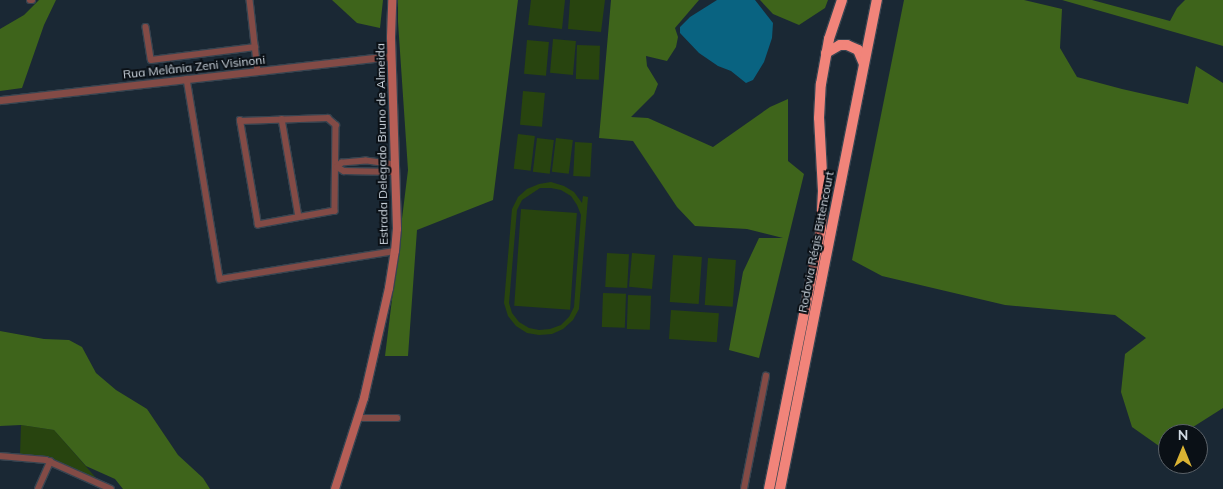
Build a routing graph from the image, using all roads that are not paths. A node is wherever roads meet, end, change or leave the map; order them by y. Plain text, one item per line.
1 (250, 0) edge
2 (392, 0) edge
3 (842, 0) edge
4 (877, 0) edge
5 (146, 27) dead end
6 (255, 47) junction
7 (826, 53) junction
8 (391, 56) junction
9 (864, 65) junction
10 (258, 71) junction
11 (187, 79) junction
12 (0, 100) edge
13 (282, 119) junction
14 (337, 167) junction
15 (395, 169) junction
16 (299, 217) junction
17 (395, 251) junction
18 (766, 376) dead end
19 (358, 418) junction
20 (397, 418) dead end
21 (0, 456) edge
22 (50, 462) junction
23 (38, 489) edge
24 (111, 489) edge
25 (336, 489) edge
26 (744, 489) edge
27 (769, 489) edge
28 (780, 489) edge

1 - 6 street
2 - 8 main road, Estrada Delegado Bruno de Almeida
3 - 7 highway, Rodovia Régis Bittencourt
4 - 9 highway, Rodovia Régis Bittencourt
5 - 6 street
6 - 10 street
7 - 9 highway
7 - 27 highway, Rodovia Régis Bittencourt
8 - 10 street, Rua Melânia Zeni Visinoni
8 - 15 main road, Estrada Delegado Bruno de Almeida
9 - 28 highway, Rodovia Régis Bittencourt
10 - 11 street, Rua Melânia Zeni Visinoni
11 - 12 street, Rua Melânia Zeni Visinoni
11 - 17 street
13 - 14 street
13 - 16 street
13 - 16 street
14 - 15 street
14 - 15 street
14 - 16 street
15 - 17 main road, Estrada Delegado Bruno de Almeida
17 - 19 main road, Estrada Delegado Bruno de Almeida
18 - 26 street
19 - 20 street
19 - 25 main road, Estrada Delegado Bruno de Almeida
21 - 22 street
22 - 23 street
22 - 24 street

